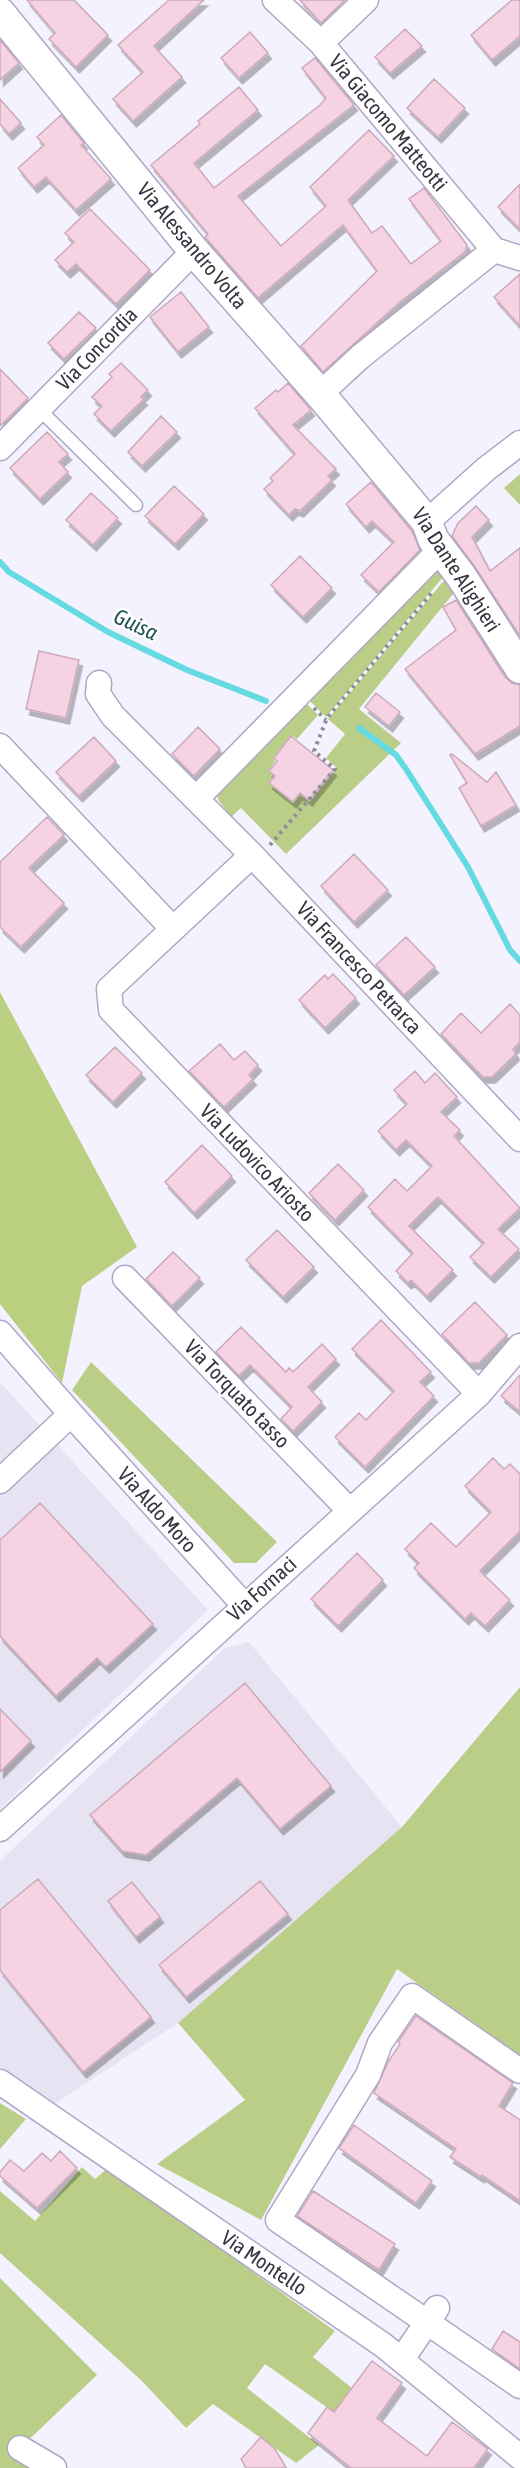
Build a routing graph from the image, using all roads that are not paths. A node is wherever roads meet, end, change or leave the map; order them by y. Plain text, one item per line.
1 (275, 0) edge
2 (366, 0) edge
3 (0, 14) edge
4 (321, 43) junction
5 (194, 250) junction
6 (494, 250) junction
7 (520, 258) edge
8 (320, 394) junction
9 (38, 408) junction
10 (520, 443) edge
11 (0, 448) edge
12 (390, 475) joint
13 (136, 505) dead end
14 (428, 522) junction
15 (449, 560) junction
16 (520, 668) edge
17 (99, 683) dead end
18 (0, 747) edge
19 (196, 800) junction
20 (254, 857) junction
21 (173, 929) junction
22 (520, 1139) edge
23 (125, 1278) dead end
24 (0, 1333) edge
25 (520, 1346) edge
26 (479, 1394) junction
27 (71, 1414) junction
28 (0, 1481) edge
29 (349, 1510) junction
30 (244, 1605) junction
31 (0, 1828) edge
32 (520, 2071) edge
33 (0, 2082) edge
34 (432, 2316) junction
35 (402, 2360) junction
36 (520, 2386) edge
37 (20, 2448) dead end
38 (520, 2457) edge
39 (54, 2468) edge

1 - 4 street
2 - 4 street, Via Giacomo Matteotti
3 - 5 street, Via Alessandro Volta
4 - 6 street, Via Giacomo Matteotti
5 - 8 street, Via Alessandro Volta
5 - 9 street, Via Concordia
6 - 7 street
6 - 8 street
8 - 12 street, Via Alessandro Volta
9 - 11 street, Via Concordia
9 - 13 lane
10 - 14 street
12 - 14 street, Via Dante Alighieri
14 - 15 street, Via Dante Alighieri
15 - 16 street, Via Dante Alighieri
15 - 19 street
17 - 19 street, Via Francesco Petrarca
18 - 21 street
19 - 20 street, Via Francesco Petrarca
20 - 21 street, Via Ludovico Ariosto
20 - 22 street, Via Francesco Petrarca
21 - 26 street, Via Ludovico Ariosto
23 - 29 street, Via Torquato tasso
24 - 27 street, Via Aldo Moro
25 - 26 street, Via Fornaci
26 - 29 street, Via Fornaci
27 - 28 street
27 - 30 street, Via Aldo Moro
29 - 30 street, Via Fornaci
30 - 31 street, Via Fornaci
32 - 34 street
33 - 35 street, Via Montello
34 - 35 street
34 - 36 street
35 - 38 street, Via Montello
37 - 39 street

